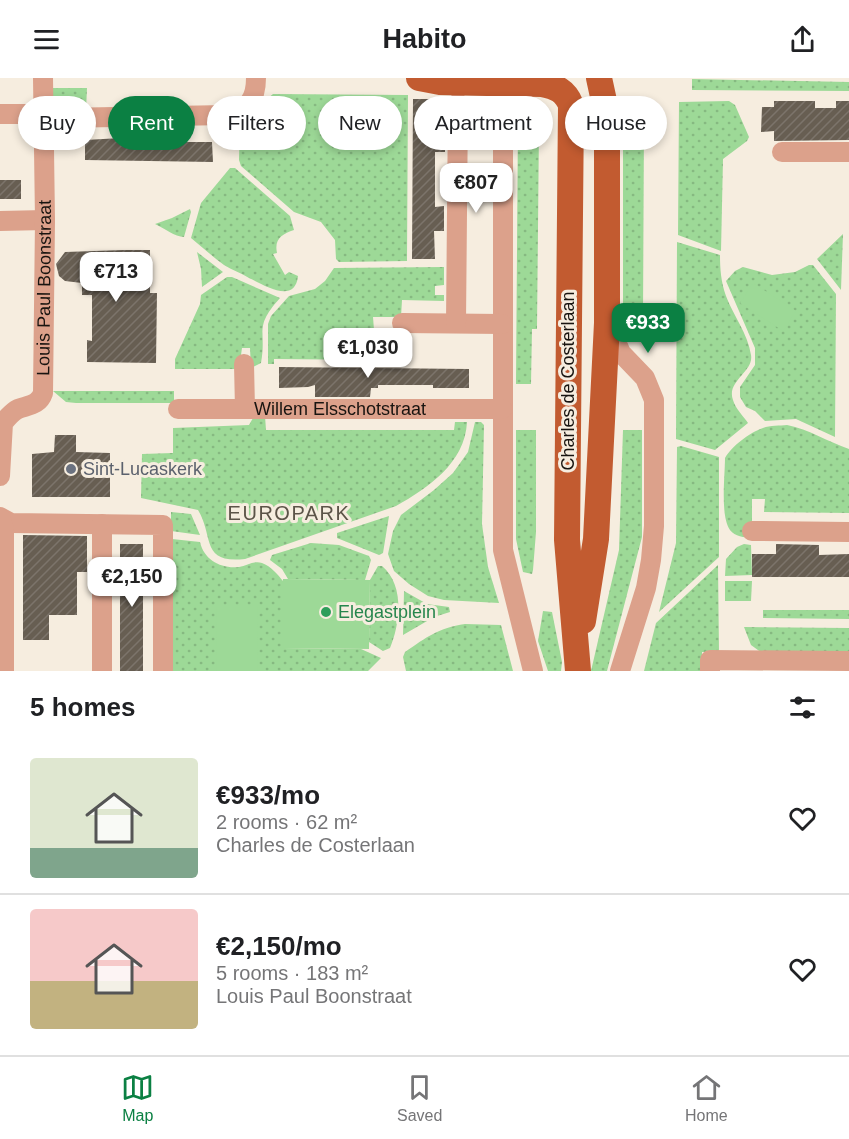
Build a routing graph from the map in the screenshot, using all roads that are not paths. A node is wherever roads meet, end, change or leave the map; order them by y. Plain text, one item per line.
1 (43, 78) edge
2 (256, 78) edge
3 (419, 78) edge
4 (574, 78) edge
5 (600, 78) edge
6 (503, 83) junction
7 (44, 96) edge
8 (567, 96) edge
9 (571, 96) edge
10 (0, 114) edge
11 (18, 114) edge
12 (96, 117) edge
13 (44, 150) edge
14 (458, 150) edge
15 (571, 150) edge
16 (782, 152) dead end
17 (849, 152) edge
18 (45, 220) junction
19 (0, 221) edge
20 (402, 323) dead end
21 (607, 323) junction
22 (456, 324) junction
23 (502, 324) junction
24 (244, 364) dead end
25 (178, 409) dead end
26 (245, 409) junction
27 (502, 409) junction
28 (0, 476) edge
29 (0, 517) edge
30 (102, 524) junction
31 (752, 531) dead end
32 (849, 532) edge
33 (2, 545) edge
34 (849, 661) edge
35 (578, 664) edge
36 (749, 666) edge
37 (810, 666) edge
38 (4, 671) edge
39 (102, 671) edge
40 (163, 671) edge
41 (533, 671) edge
42 (620, 671) edge
43 (710, 671) edge

1 - 7 street, Louis Paul Boonstraat
2 - 12 street
3 - 6 main road
4 - 9 street, Charles de Costerlaan
5 - 21 main road, Charles de Costerlaan
6 - 8 main road
6 - 23 street
10 - 11 street
13 - 18 street, Louis Paul Boonstraat
14 - 22 street
15 - 35 main road, Charles de Costerlaan
16 - 17 street
18 - 19 street
18 - 28 street, Louis Paul Boonstraat
20 - 22 street
21 - 35 main road, Charles de Costerlaan
21 - 42 street, Charles de Costerlaan
22 - 23 street
23 - 27 street
24 - 26 street
25 - 26 street, Willem Elsschotstraat
26 - 27 street, Willem Elsschotstraat
27 - 41 street
29 - 30 street
29 - 33 street
30 - 39 street
30 - 40 street
31 - 32 street
33 - 38 street
34 - 37 street
36 - 37 street
36 - 43 street

